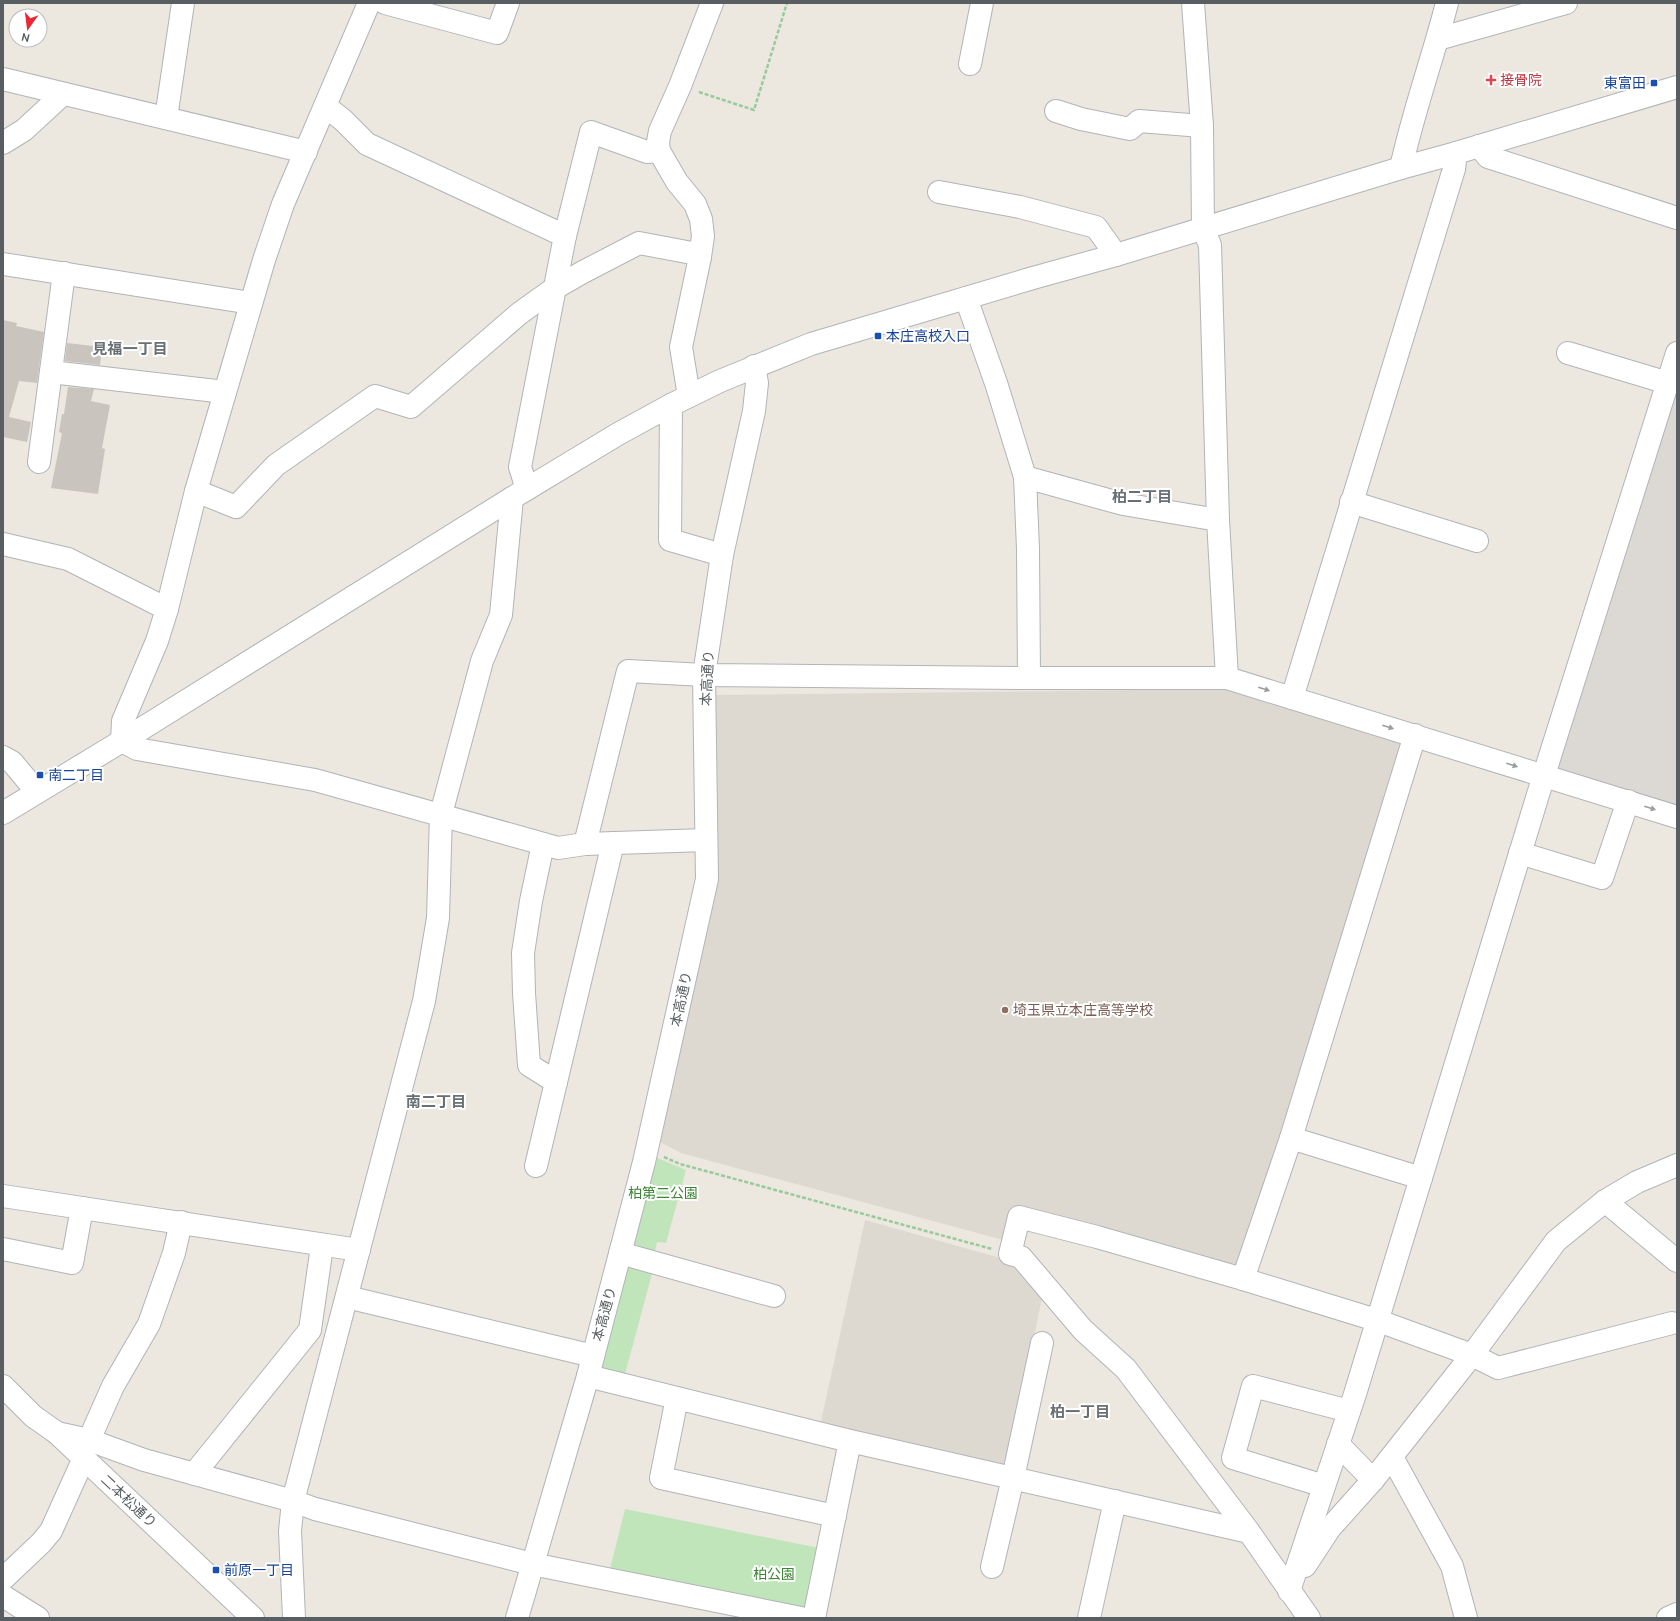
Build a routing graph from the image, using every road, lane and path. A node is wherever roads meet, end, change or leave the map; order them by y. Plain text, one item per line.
1 (182, 3) edge
2 (369, 3) edge
3 (385, 3) edge
4 (508, 3) edge
5 (712, 3) edge
6 (787, 3) edge
7 (982, 3) edge
8 (1193, 3) edge
9 (1447, 3) edge
10 (1566, 3) edge
11 (1438, 39) junction
12 (970, 64) dead end
13 (3, 79) edge
14 (680, 86) junction
15 (1677, 87) edge
16 (63, 94) junction
17 (325, 106) junction
18 (1056, 111) dead end
19 (166, 118) junction
20 (1202, 126) junction
21 (3, 143) edge
22 (1479, 146) junction
23 (659, 151) junction
24 (306, 152) junction
25 (1456, 153) junction
26 (1401, 168) junction
27 (939, 192) dead end
28 (1677, 218) edge
29 (1203, 229) junction
30 (565, 236) junction
31 (1116, 255) junction
32 (700, 257) junction
33 (3, 264) edge
34 (64, 273) junction
35 (555, 288) junction
36 (966, 298) junction
37 (251, 303) junction
38 (1568, 353) dead end
39 (1677, 353) edge
40 (754, 366) junction
41 (50, 372) junction
42 (1668, 383) junction
43 (225, 392) junction
44 (680, 400) junction
45 (39, 462) dead end
46 (1025, 477) junction
47 (196, 491) junction
48 (519, 493) junction
49 (1351, 502) junction
50 (1218, 520) junction
51 (1477, 541) dead end
52 (3, 544) edge
53 (722, 555) junction
54 (167, 609) junction
55 (704, 675) junction
56 (1028, 678) junction
57 (1226, 678) junction
58 (1292, 698) junction
59 (1415, 735) junction
60 (122, 741) junction
61 (3, 757) edge
62 (1544, 775) junction
63 (38, 792) junction
64 (1628, 801) junction
65 (3, 813) edge
66 (441, 814) junction
67 (1677, 817) edge
68 (706, 840) junction
69 (613, 843) junction
70 (543, 844) junction
71 (585, 844) junction
72 (1520, 854) junction
73 (556, 1082) junction
74 (1290, 1138) junction
75 (647, 1150) junction
76 (1677, 1165) edge
77 (536, 1166) dead end
78 (1421, 1178) junction
79 (3, 1196) edge
80 (1605, 1201) junction
81 (82, 1208) junction
82 (181, 1222) junction
83 (322, 1246) junction
84 (3, 1249) edge
85 (359, 1250) junction
86 (620, 1253) junction
87 (1010, 1254) junction
88 (1677, 1261) edge
89 (1243, 1279) junction
90 (774, 1296) dead end
91 (347, 1297) junction
92 (1376, 1320) junction
93 (1672, 1323) dead end
94 (1042, 1343) dead end
95 (1472, 1355) junction
96 (593, 1356) junction
97 (588, 1376) junction
98 (3, 1386) edge
99 (677, 1398) junction
100 (3, 1406) edge
101 (1349, 1412) junction
102 (33, 1416) junction
103 (850, 1441) junction
104 (1338, 1444) junction
105 (86, 1449) junction
106 (1392, 1457) junction
107 (194, 1474) junction
108 (1013, 1478) junction
109 (1373, 1480) junction
110 (1324, 1486) junction
111 (293, 1501) junction
112 (1115, 1501) junction
113 (835, 1516) junction
114 (1249, 1532) junction
115 (532, 1564) junction
116 (992, 1567) dead end
117 (3, 1578) edge
118 (1289, 1590) junction
119 (3, 1596) edge
120 (726, 1611) edge
121 (1677, 1614) edge
122 (38, 1618) edge
123 (253, 1618) edge
124 (294, 1618) edge
125 (517, 1618) edge
126 (801, 1618) edge
127 (814, 1618) edge
128 (1090, 1618) edge
129 (1309, 1618) edge
130 (1466, 1618) edge
131 (1668, 1618) edge

1 - 19 street
2 - 17 street
3 - 4 street
5 - 14 street
6 - 14 path
7 - 12 street
8 - 20 street
9 - 11 street
10 - 11 street
11 - 26 street
13 - 16 street
14 - 23 street
15 - 22 street
16 - 19 street
16 - 21 street
17 - 24 street
17 - 30 street
18 - 20 street
19 - 24 street
20 - 29 street
22 - 25 street
22 - 28 street
23 - 30 street
23 - 32 street
24 - 37 street
25 - 26 street
25 - 49 street
26 - 29 street
27 - 31 street
29 - 31 street
29 - 50 street
30 - 35 street
31 - 36 street
32 - 35 street
32 - 44 street
33 - 34 street
34 - 37 street
34 - 41 street
35 - 47 street
35 - 48 street
36 - 40 street
36 - 46 street
37 - 43 street
38 - 42 street
39 - 42 street
40 - 44 street
40 - 53 street, 本高通り
41 - 43 street
41 - 45 street
42 - 62 street
43 - 47 street
44 - 48 street
44 - 53 street
46 - 50 street
46 - 56 street
47 - 54 street
48 - 60 street
48 - 66 street
49 - 51 street
49 - 58 street
50 - 57 street
52 - 54 street
53 - 55 street, 本高通り
54 - 60 street
55 - 56 street
55 - 68 street, 本高通り
55 - 71 street
56 - 57 street
57 -> 58 street
58 -> 59 street
59 -> 62 street
59 - 74 street
60 - 63 street
60 - 66 street
61 - 63 street
62 - 64 street
62 - 72 street
63 - 65 street
64 -> 67 street
64 - 72 street
66 - 70 street
66 - 85 street
68 - 69 street
68 - 75 street, 本高通り
69 - 71 street
69 - 73 street
70 - 71 street
70 - 73 street
72 - 78 street
73 - 77 street
74 - 78 street
74 - 89 street
75 - 86 street, 本高通り
75 - 87 path
76 - 80 street
78 - 92 street
79 - 81 street
80 - 88 street
80 - 95 street
81 - 82 street
81 - 84 street
82 - 83 street
82 - 105 street
83 - 85 street
83 - 107 street
85 - 91 street
86 - 90 street
86 - 96 street, 本高通り
87 - 89 street
87 - 114 street
89 - 92 street
91 - 96 street
91 - 111 street
92 - 95 street
92 - 101 street
93 - 95 street
94 - 108 street
95 - 106 street
96 - 97 street, 本高通り
97 - 99 street
97 - 115 street, 本高通り
98 - 102 street, 二本松通り
99 - 103 street
99 - 113 street
100 - 102 street
101 - 104 street
101 - 110 street
102 - 105 street, 二本松通り
103 - 108 street
103 - 113 street
104 - 109 street
104 - 110 street
105 - 107 street
105 - 117 street
105 - 123 street, 二本松通り
106 - 109 street
106 - 130 street
107 - 111 street
108 - 112 street
108 - 116 street
109 - 118 street
110 - 118 street
111 - 115 street
111 - 124 street
112 - 114 street
112 - 128 street
113 - 127 street
114 - 118 street
115 - 120 street
115 - 125 street, 本高通り
118 - 129 street
119 - 122 street
120 - 126 street
121 - 131 street

